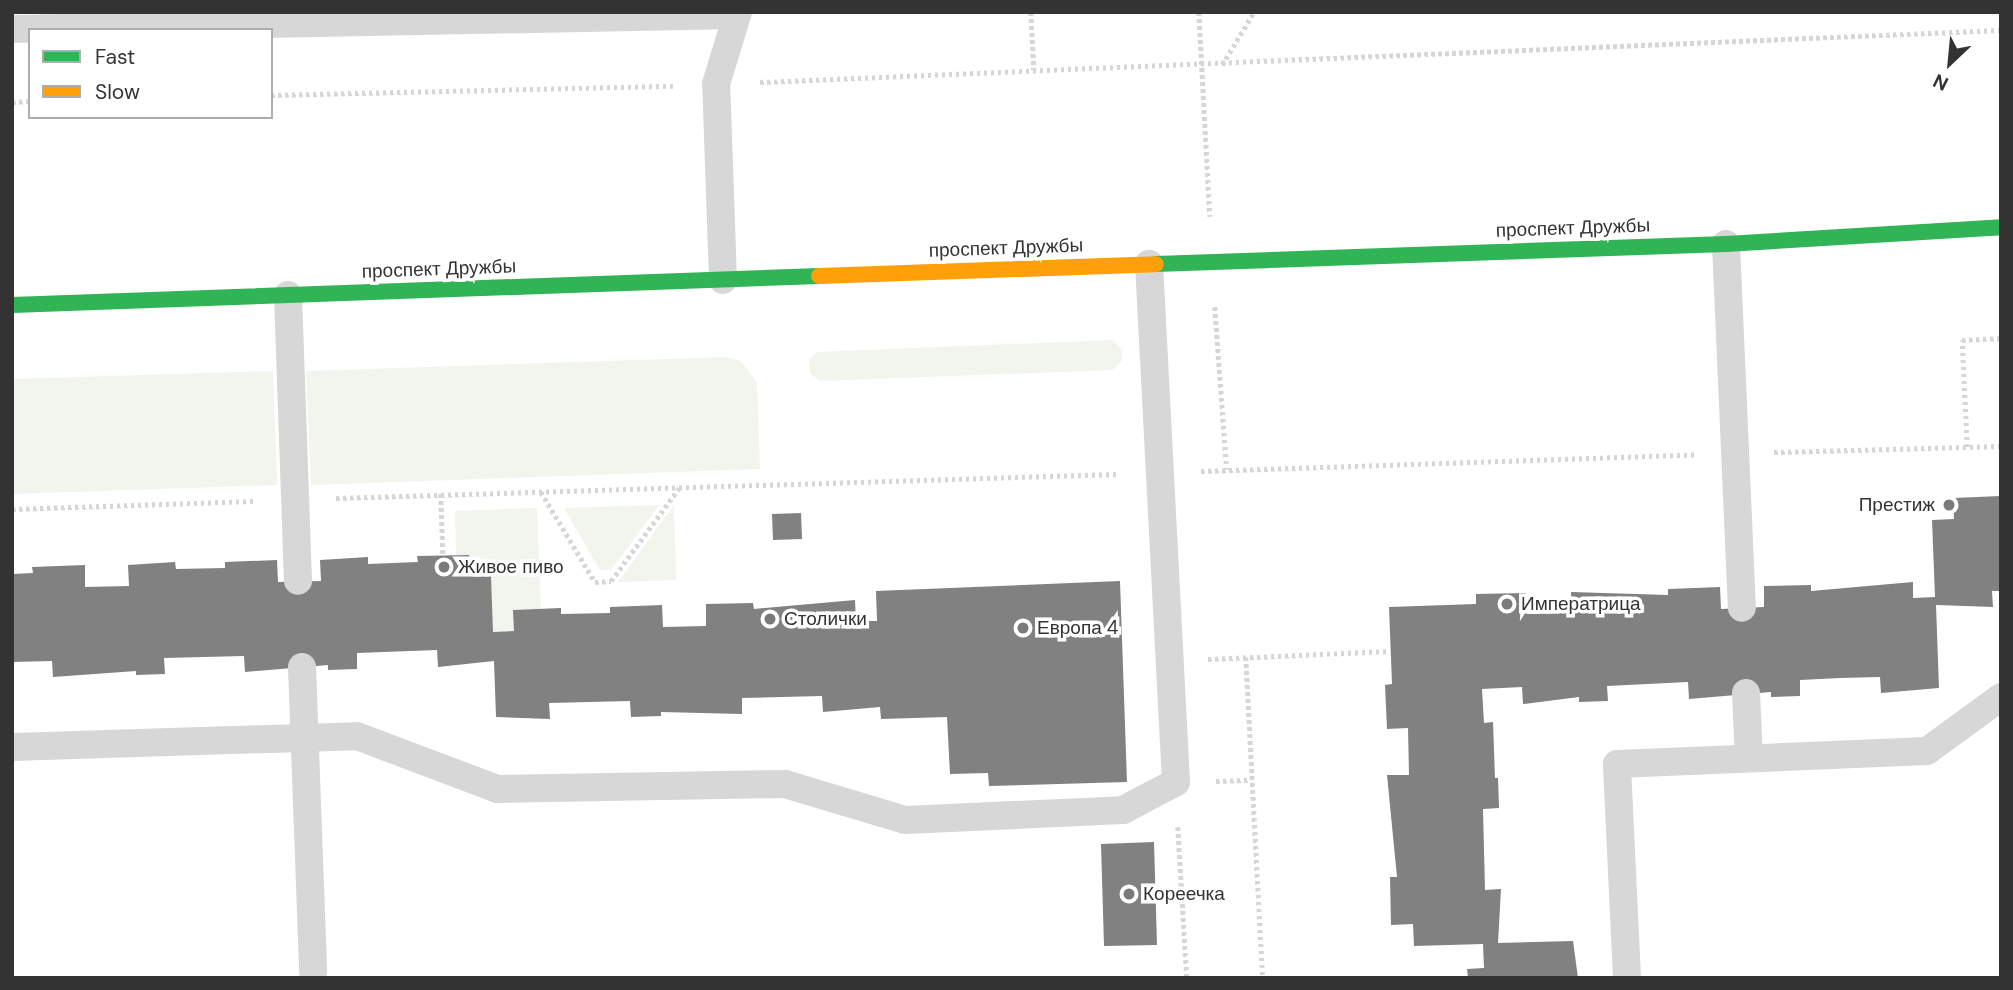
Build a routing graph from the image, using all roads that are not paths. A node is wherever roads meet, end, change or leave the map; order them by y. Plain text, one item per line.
1 (738, 14) edge
2 (60, 28) edge
3 (2001, 227) edge
4 (1726, 244) junction
5 (1149, 264) junction
6 (723, 280) junction
7 (288, 295) junction
8 (12, 305) edge
9 (298, 581) dead end
10 (1742, 608) dead end
11 (302, 667) dead end
12 (1746, 693) dead end
13 (2001, 697) edge
14 (304, 736) junction
15 (12, 747) edge
16 (1749, 758) junction
17 (313, 972) dead end
18 (1627, 978) edge

1 - 2 lane
1 - 6 lane
3 - 4 main road, проспект Дружбы
4 - 5 main road, проспект Дружбы
4 - 10 lane
5 - 6 main road, проспект Дружбы
5 - 14 lane
6 - 7 main road, проспект Дружбы
7 - 8 main road, проспект Дружбы
7 - 9 lane
11 - 14 lane
12 - 16 lane
13 - 16 lane
14 - 15 lane
14 - 17 lane
16 - 18 lane

